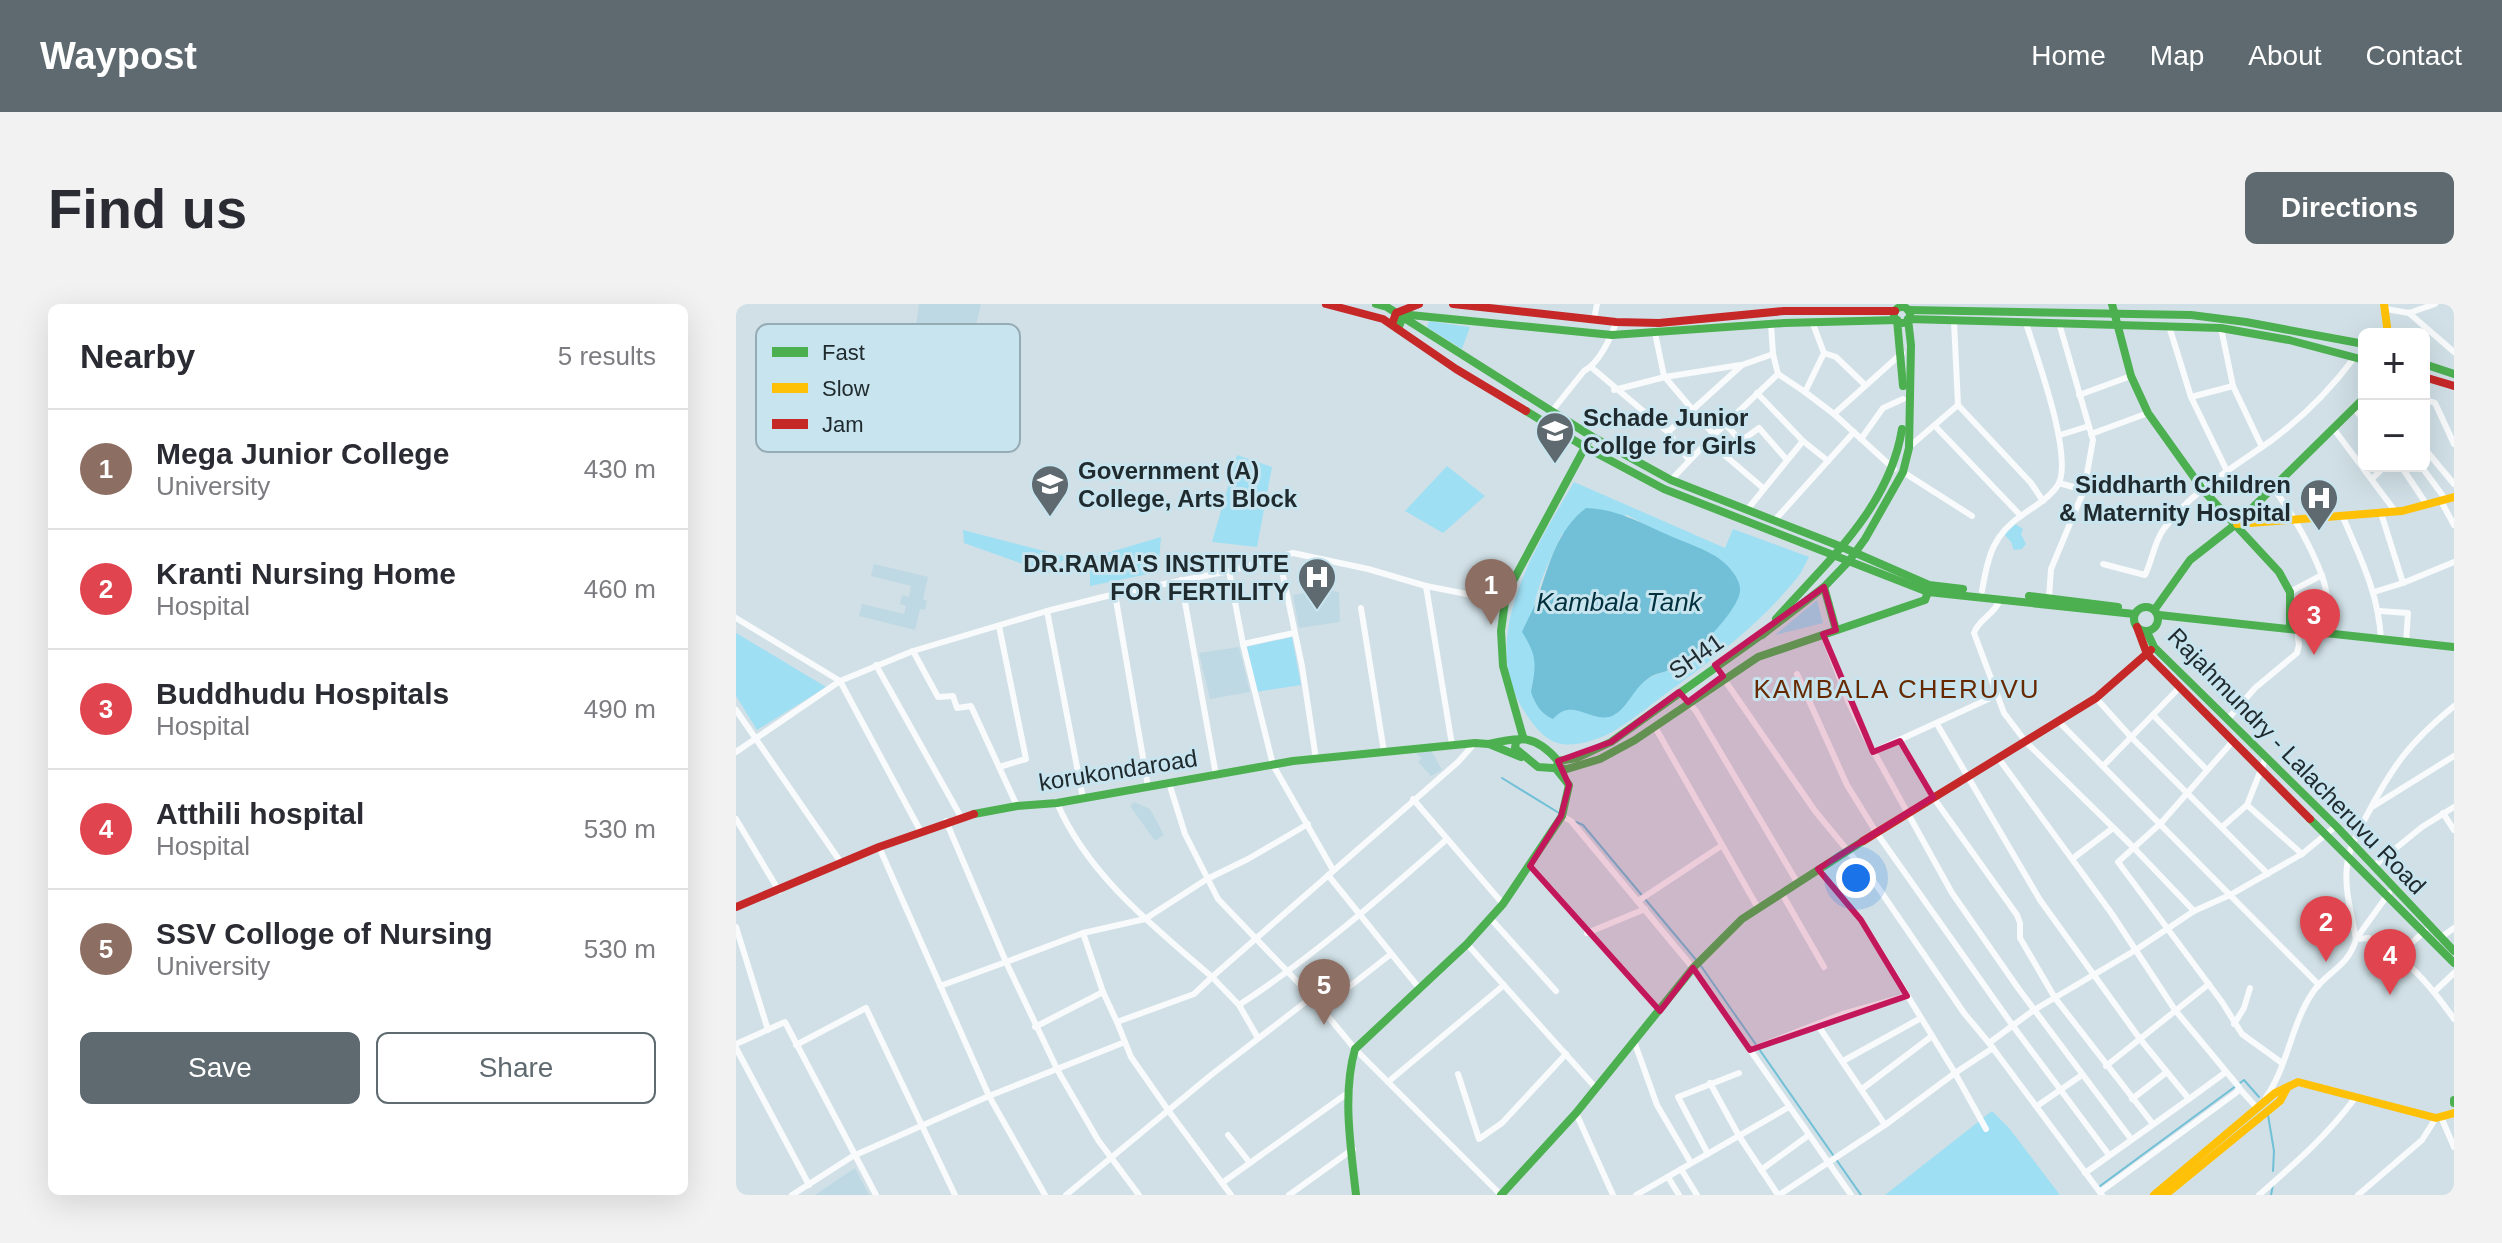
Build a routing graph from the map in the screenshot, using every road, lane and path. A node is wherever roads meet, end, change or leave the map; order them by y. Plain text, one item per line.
1 (1326, 304) edge
2 (1376, 304) edge
3 (1419, 304) edge
4 (1453, 304) edge
5 (1597, 304) edge
6 (2063, 304) edge
7 (2112, 304) edge
8 (2435, 304) edge
9 (1388, 306) edge
10 (2385, 306) edge
11 (2018, 309) edge
12 (1784, 311) junction
13 (1899, 311) edge
14 (1976, 313) edge
15 (2409, 313) junction
16 (1559, 314) junction
17 (2066, 314) junction
18 (2114, 315) junction
19 (2176, 315) junction
20 (1399, 316) junction
21 (1594, 319) junction
22 (1954, 321) junction
23 (1616, 322) junction
24 (1784, 323) junction
25 (2026, 323) junction
26 (2059, 323) junction
27 (1391, 324) junction
28 (1771, 324) junction
29 (1813, 324) junction
30 (2117, 325) junction
31 (2172, 326) junction
32 (2221, 328) junction
33 (2387, 328) edge
34 (1558, 329) junction
35 (1655, 333) junction
36 (1612, 335) junction
37 (2358, 343) edge
38 (2454, 352) edge
39 (1824, 353) junction
40 (1902, 353) junction
41 (1773, 354) junction
42 (1462, 356) junction
43 (2358, 359) edge
44 (2358, 360) edge
45 (1742, 365) junction
46 (2430, 366) edge
47 (1591, 367) junction
48 (1456, 369) junction
49 (1778, 374) junction
50 (2454, 374) edge
51 (2131, 376) junction
52 (1665, 377) junction
53 (2430, 379) edge
54 (1864, 384) junction
55 (1512, 386) junction
56 (2233, 386) junction
57 (2454, 386) edge
58 (1614, 390) junction
59 (1805, 392) junction
60 (1757, 393) junction
61 (2079, 395) junction
62 (2191, 397) junction
63 (1505, 399) junction
64 (1903, 399) junction
65 (2362, 400) edge
66 (2427, 400) edge
67 (1958, 405) junction
68 (2354, 408) junction
69 (1552, 411) junction
70 (1694, 411) junction
71 (2148, 413) junction
72 (2358, 413) edge
73 (1834, 414) junction
74 (1725, 424) junction
75 (1935, 426) junction
76 (2333, 428) junction
77 (2090, 430) junction
78 (1668, 432) junction
79 (1854, 432) junction
80 (1714, 435) junction
81 (2060, 435) junction
82 (1591, 436) junction
83 (1861, 439) junction
84 (1708, 441) junction
85 (1803, 441) junction
86 (2454, 444) edge
87 (1585, 447) junction
88 (2262, 447) junction
89 (1909, 448) junction
90 (2430, 455) edge
91 (1689, 460) junction
92 (1787, 460) junction
93 (1828, 461) junction
94 (2226, 469) junction
95 (1899, 471) junction
96 (2379, 472) edge
97 (2405, 472) edge
98 (2426, 472) edge
99 (2373, 478) junction
100 (1671, 480) junction
101 (2059, 483) junction
102 (2454, 484) edge
103 (1763, 488) junction
104 (2273, 488) junction
105 (2084, 490) junction
106 (2203, 490) junction
107 (1689, 494) junction
108 (2447, 500) edge
109 (2043, 501) junction
110 (2427, 505) junction
111 (2395, 511) junction
112 (2381, 513) junction
113 (2342, 515) junction
114 (1744, 516) junction
115 (1972, 516) dead end
116 (2021, 516) junction
117 (2291, 517) junction
118 (1774, 521) junction
119 (2236, 524) junction
120 (2454, 525) edge
121 (1842, 547) junction
122 (1836, 555) junction
123 (1852, 556) junction
124 (1279, 557) junction
125 (2454, 562) edge
126 (2103, 564) dead end
127 (1229, 571) junction
128 (2322, 575) junction
129 (1181, 580) junction
130 (2403, 583) junction
131 (1426, 586) junction
132 (1824, 587) junction
133 (1982, 591) junction
134 (1928, 592) junction
135 (2290, 592) junction
136 (2374, 592) junction
137 (1115, 594) junction
138 (2049, 598) junction
139 (2000, 599) junction
140 (1503, 605) junction
141 (1361, 608) dead end
142 (1047, 611) junction
143 (2380, 611) junction
144 (2136, 612) junction
145 (2157, 612) junction
146 (736, 618) edge
147 (999, 626) junction
148 (2137, 627) junction
149 (2294, 629) junction
150 (1836, 630) junction
151 (2147, 632) junction
152 (2328, 632) junction
153 (1294, 633) junction
154 (1823, 634) junction
155 (1762, 635) junction
156 (2381, 640) junction
157 (2406, 643) junction
158 (1243, 644) junction
159 (2454, 647) edge
160 (2151, 650) junction
161 (913, 651) junction
162 (876, 665) junction
163 (1715, 665) junction
164 (1797, 674) dead end
165 (1723, 676) junction
166 (2187, 680) junction
167 (840, 681) junction
168 (2179, 688) junction
169 (1679, 692) junction
170 (1997, 695) junction
171 (2096, 698) junction
172 (1688, 702) junction
173 (2454, 706) edge
174 (736, 710) edge
175 (2153, 715) junction
176 (2228, 719) junction
177 (2059, 722) junction
178 (1937, 724) junction
179 (1655, 726) junction
180 (2241, 732) junction
181 (1523, 737) junction
182 (2131, 737) junction
183 (755, 740) junction
184 (1900, 741) junction
185 (2233, 741) junction
186 (2026, 742) junction
187 (1475, 743) junction
188 (1489, 744) junction
189 (1452, 745) junction
190 (736, 752) edge
191 (1384, 752) junction
192 (1873, 752) junction
193 (2454, 756) edge
194 (1521, 757) junction
195 (2266, 757) junction
196 (1316, 759) junction
197 (1999, 759) junction
198 (1273, 765) junction
199 (2104, 765) junction
200 (1558, 766) junction
201 (999, 767) junction
202 (2261, 768) junction
203 (2207, 770) junction
204 (1216, 775) junction
205 (1966, 778) junction
206 (1169, 783) junction
207 (1148, 787) junction
208 (2187, 792) junction
209 (1933, 797) junction
210 (1083, 798) junction
211 (1413, 799) junction
212 (1057, 803) junction
213 (2247, 805) junction
214 (1017, 806) junction
215 (2454, 807) edge
216 (2370, 808) junction
217 (2443, 813) junction
218 (1562, 814) junction
219 (1906, 814) junction
220 (961, 817) junction
221 (736, 819) edge
222 (946, 821) junction
223 (2161, 823) junction
224 (1308, 824) junction
225 (2336, 826) junction
226 (2222, 827) junction
227 (2113, 828) junction
228 (2454, 830) edge
229 (921, 832) junction
230 (1876, 832) junction
231 (2327, 834) junction
232 (1447, 839) junction
233 (2352, 843) junction
234 (1721, 846) junction
235 (879, 847) junction
236 (2133, 847) junction
237 (1847, 851) junction
238 (2302, 854) junction
239 (2349, 856) junction
240 (2072, 859) junction
241 (842, 864) junction
242 (1530, 866) junction
243 (2374, 866) junction
244 (1818, 869) junction
245 (1330, 872) junction
246 (2268, 874) junction
247 (1207, 879) junction
248 (1797, 882) junction
249 (2390, 890) junction
250 (779, 891) junction
251 (1781, 892) junction
252 (2230, 895) junction
253 (1638, 901) junction
254 (1503, 904) junction
255 (736, 907) edge
256 (1758, 908) junction
257 (1645, 909) junction
258 (2194, 911) junction
259 (1360, 916) junction
260 (1145, 919) junction
261 (1491, 919) junction
262 (736, 927) edge
263 (2454, 928) edge
264 (2169, 929) junction
265 (2427, 929) junction
266 (1083, 933) junction
267 (1587, 933) junction
268 (1256, 938) junction
269 (2440, 938) junction
270 (2356, 939) junction
271 (1467, 944) junction
272 (2134, 951) junction
273 (2454, 951) edge
274 (1391, 954) junction
275 (2398, 955) junction
276 (1006, 962) junction
277 (2454, 963) edge
278 (1824, 967) dead end
279 (1693, 968) junction
280 (1289, 973) junction
281 (2454, 973) edge
282 (2092, 975) junction
283 (1212, 977) junction
284 (2209, 984) junction
285 (1504, 985) junction
286 (2319, 985) junction
287 (940, 986) junction
288 (1419, 988) junction
289 (2250, 988) dead end
290 (1556, 991) dead end
291 (2435, 991) junction
292 (1103, 992) junction
293 (1907, 996) junction
294 (1312, 997) junction
295 (2055, 998) junction
296 (1239, 1005) junction
297 (1321, 1009) junction
298 (2034, 1010) junction
299 (2175, 1010) junction
300 (1660, 1011) junction
301 (1921, 1018) junction
302 (2454, 1019) edge
303 (1117, 1022) junction
304 (1817, 1024) junction
305 (2234, 1024) junction
306 (2013, 1026) junction
307 (1035, 1027) junction
308 (768, 1030) junction
309 (1932, 1036) junction
310 (1258, 1038) junction
311 (2140, 1039) junction
312 (1634, 1041) junction
313 (1125, 1042) junction
314 (796, 1045) junction
315 (1991, 1045) junction
316 (736, 1046) edge
317 (1355, 1049) junction
318 (1750, 1050) junction
319 (1566, 1054) junction
320 (1843, 1061) junction
321 (2282, 1063) junction
322 (2106, 1066) junction
323 (1058, 1071) junction
324 (2167, 1072) junction
325 (2226, 1072) junction
326 (1739, 1073) dead end
327 (1955, 1073) junction
328 (1458, 1074) dead end
329 (2082, 1075) junction
330 (1388, 1082) junction
331 (1710, 1083) junction
332 (1595, 1087) junction
333 (2061, 1088) junction
334 (2239, 1088) junction
335 (2287, 1088) junction
336 (1862, 1089) junction
337 (1350, 1091) junction
338 (989, 1096) junction
339 (2355, 1098) junction
340 (2132, 1099) junction
341 (2189, 1099) junction
342 (2037, 1106) junction
343 (2259, 1106) junction
344 (1789, 1107) junction
345 (1168, 1110) junction
346 (1576, 1113) junction
347 (2454, 1113) edge
348 (2439, 1117) junction
349 (2153, 1124) junction
350 (1885, 1125) junction
351 (921, 1126) junction
352 (1986, 1129) dead end
353 (1228, 1135) dead end
354 (1809, 1135) junction
355 (1739, 1136) junction
356 (2131, 1139) junction
357 (2454, 1147) edge
358 (1353, 1149) junction
359 (1708, 1154) junction
360 (2109, 1155) junction
361 (853, 1156) junction
362 (1111, 1157) junction
363 (1250, 1163) junction
364 (1691, 1163) junction
365 (1829, 1164) junction
366 (1681, 1169) junction
367 (1761, 1170) junction
368 (2085, 1173) junction
369 (1668, 1177) junction
370 (1222, 1183) junction
371 (809, 1185) junction
372 (2363, 1193) edge
373 (1355, 1194) edge
374 (1639, 1194) edge
375 (2101, 1194) edge
376 (792, 1195) edge
377 (876, 1195) edge
378 (955, 1195) edge
379 (1045, 1195) edge
380 (1066, 1195) edge
381 (1139, 1195) edge
382 (1231, 1195) edge
383 (1289, 1195) edge
384 (1501, 1195) edge
385 (1613, 1195) edge
386 (1679, 1195) edge
387 (1697, 1195) edge
388 (1778, 1195) edge
389 (1851, 1195) edge
390 (2154, 1195) edge
391 (2165, 1195) edge
392 (2259, 1195) edge

1 - 27 main road, Rajahmundry - Lalacheruvu Road
2 - 9 main road
3 - 20 main road
4 - 16 main road
5 - 21 street
6 - 17 street
7 - 18 main road
8 - 15 street
9 - 20 main road
9 - 27 street
10 - 15 street
10 - 33 main road
11 - 14 main road
11 - 17 main road
12 - 13 main road
12 - 23 main road
12 - 24 main road
13 - 14 main road
13 - 22 main road
13 - 29 main road
13 - 40 main road
13 - 89 main road
14 - 22 main road
14 - 25 main road
15 - 38 street
16 - 21 main road
16 - 34 main road
17 - 18 main road
18 - 19 main road
18 - 30 main road
19 - 31 main road
19 - 37 main road
20 - 27 main road
20 - 34 main road
20 - 42 main road
21 - 23 main road
22 - 67 street
23 - 36 street
24 - 28 main road
24 - 29 main road
25 - 26 main road
25 - 81 street
26 - 30 main road
26 - 61 street
27 - 48 main road, Rajahmundry - Lalacheruvu Road
28 - 35 main road
28 - 41 street
29 - 39 street
30 - 31 main road
30 - 51 main road
31 - 32 main road
31 - 62 street
32 - 43 main road
32 - 56 street
34 - 36 main road
35 - 36 main road
35 - 52 street
36 - 47 street
39 - 54 street
39 - 59 street
40 - 54 street
40 - 64 main road
41 - 45 street
41 - 49 street
42 - 48 main road
42 - 55 main road
44 - 88 street
45 - 52 street
45 - 70 street
46 - 50 main road
47 - 58 street
47 - 69 street
48 - 63 main road, Rajahmundry - Lalacheruvu Road
49 - 59 street
49 - 60 street
51 - 61 street
51 - 71 main road
52 - 58 street
52 - 70 street
53 - 57 main road
54 - 73 street
55 - 63 main road
55 - 69 main road
56 - 62 street
56 - 88 street
58 - 78 street
59 - 73 street
60 - 74 street
60 - 85 street
61 - 77 street
62 - 94 street
63 - 87 main road, Rajahmundry - Lalacheruvu Road
64 - 83 street
64 - 95 main road
65 - 68 main road
66 - 86 street
67 - 75 street
67 - 109 street
68 - 72 street
68 - 76 main road
69 - 82 main road
70 - 78 street
70 - 80 street
71 - 77 street
71 - 106 main road
73 - 79 street
74 - 80 street
74 - 92 street
75 - 89 street
75 - 116 street
76 - 99 street
76 - 104 main road
77 - 81 street
77 - 105 street
78 - 91 street
79 - 83 street
79 - 93 street
80 - 84 street
81 - 101 street
82 - 87 main road
82 - 100 main road
83 - 95 street
84 - 91 street
84 - 103 street
85 - 92 street
85 - 93 street
87 - 107 main road, Rajahmundry - Lalacheruvu Road
87 - 140 main road
88 - 94 street
89 - 95 main road
90 - 102 street
91 - 100 street
92 - 103 street
93 - 118 street
94 - 106 street
95 - 115 street
95 - 121 main road, SH41
95 - 123 main road
96 - 99 street
97 - 110 street
98 - 108 street
99 - 111 street
100 - 107 main road
101 - 105 street
101 - 109 street
103 - 114 street
104 - 117 street
104 - 119 main road
105 - 138 street
106 - 119 main road
106 - 126 street
107 - 114 main road, Rajahmundry - Lalacheruvu Road
108 - 110 main road
108 - 120 street
109 - 116 street
110 - 111 main road
111 - 112 main road
112 - 113 main road
112 - 130 street
113 - 117 main road
113 - 136 street
114 - 118 main road
114 - 122 main road, Rajahmundry - Lalacheruvu Road
116 - 133 street
117 - 119 main road
117 - 128 street
118 - 121 main road
119 - 135 main road
119 - 145 main road
121 - 122 main road, SH41
121 - 123 main road
122 - 123 main road, Rajahmundry - Lalacheruvu Road
122 - 155 main road, SH41
123 - 132 main road
123 - 133 main road
123 - 134 main road, Rajahmundry - Lalacheruvu Road
124 - 127 street
124 - 131 street
124 - 153 street
125 - 130 street
127 - 129 street
127 - 158 street
128 - 135 street
128 - 152 street
129 - 137 street
129 - 204 street
130 - 136 street
131 - 140 street
131 - 189 street
132 - 150 main road
132 - 155 main road
133 - 138 main road
134 - 139 main road, Rajahmundry - Lalacheruvu Road
134 - 150 main road
135 - 149 main road
136 - 143 street
137 - 142 street
137 - 207 street
138 - 144 main road
139 - 144 main road, Rajahmundry - Lalacheruvu Road
139 - 170 street
140 - 181 main road
141 - 191 street
142 - 147 street
142 - 210 street
143 - 156 street
143 - 157 street
144 - 145 main road, Rajahmundry - Lalacheruvu Road
144 - 148 main road, Rajahmundry - Lalacheruvu Road
145 - 149 main road
145 - 151 main road, Rajahmundry - Lalacheruvu Road
146 - 167 street
147 - 161 street
147 - 201 street
148 - 151 main road, Rajahmundry - Lalacheruvu Road
148 - 160 main road
149 - 152 main road
149 - 176 street
150 - 154 main road
151 - 160 main road, Rajahmundry - Lalacheruvu Road
152 - 156 main road
153 - 158 street
153 - 196 street
154 - 165 main road
154 - 192 street
155 - 163 main road, SH41
156 - 157 main road
157 - 159 main road
158 - 198 street
160 - 166 main road, Rajahmundry - Lalacheruvu Road
160 - 168 main road
160 - 171 main road
161 - 162 street
161 - 201 street
162 - 167 street
162 - 220 street
163 - 165 street
163 - 169 main road, SH41
164 - 230 street
165 - 172 main road
165 - 237 street
166 - 168 street
166 - 176 main road, Rajahmundry - Lalacheruvu Road
167 - 183 street
167 - 229 street
168 - 175 street
168 - 185 main road
169 - 172 street
169 - 200 main road, SH41
170 - 178 street
170 - 186 street
171 - 177 main road
171 - 182 street
172 - 179 main road
172 - 248 street
173 - 216 street
174 - 183 street
175 - 182 street
175 - 203 street
176 - 180 main road, Rajahmundry - Lalacheruvu Road
177 - 186 main road
177 - 199 street
178 - 184 street
178 - 205 street
179 - 200 main road
179 - 234 street
180 - 185 street
180 - 195 main road, Rajahmundry - Lalacheruvu Road
181 - 188 main road
181 - 194 main road
181 - 200 main road
182 - 199 street
182 - 208 street
183 - 190 street
183 - 241 street
184 - 192 street
184 - 209 street
185 - 202 main road
185 - 203 street
186 - 197 main road
186 - 227 street
187 - 188 main road, korukondaroad
187 - 189 main road, korukondaroad
187 - 211 street
188 - 194 main road, korukondaroad
189 - 191 main road, korukondaroad
191 - 196 main road, korukondaroad
192 - 219 street
193 - 216 street
194 - 200 main road, korukondaroad
195 - 202 street
195 - 225 main road, Rajahmundry - Lalacheruvu Road
196 - 198 main road, korukondaroad
197 - 205 main road
197 - 240 street
198 - 204 main road, korukondaroad
198 - 224 street
199 - 223 street
200 - 218 main road
201 - 214 street
202 - 213 street
202 - 231 main road
203 - 208 street
204 - 206 main road, korukondaroad
205 - 209 main road
205 - 282 street
206 - 207 main road, korukondaroad
206 - 247 street
207 - 210 main road, korukondaroad
208 - 223 street
208 - 226 street
209 - 219 main road
209 - 295 street
210 - 212 main road, korukondaroad
211 - 232 street
211 - 245 street
212 - 214 main road, korukondaroad
212 - 260 street
213 - 226 street
213 - 238 street
214 - 220 main road, korukondaroad
215 - 217 street
216 - 233 street
217 - 228 street
217 - 243 street
218 - 242 main road
218 - 253 street
219 - 230 main road
219 - 298 street
220 - 222 main road, korukondaroad
221 - 250 street
222 - 229 main road, korukondaroad
222 - 276 street
223 - 236 street
223 - 252 street
224 - 245 street
224 - 247 street
225 - 231 street
225 - 233 main road, Rajahmundry - Lalacheruvu Road
226 - 246 street
227 - 236 street
227 - 240 street
229 - 235 main road, korukondaroad
230 - 237 main road
230 - 306 street
231 - 238 street
231 - 239 main road
232 - 254 street
232 - 259 street
233 - 239 street
233 - 243 main road, Rajahmundry - Lalacheruvu Road
234 - 253 street
234 - 256 street
235 - 241 main road, korukondaroad
235 - 287 street
236 - 258 street
236 - 264 street
237 - 244 main road
237 - 315 street
238 - 246 street
239 - 249 main road
239 - 270 street
240 - 272 street
241 - 250 main road, korukondaroad
242 - 254 main road
242 - 267 street
243 - 249 main road, Rajahmundry - Lalacheruvu Road
244 - 248 main road
244 - 293 street
245 - 259 street
245 - 268 street
246 - 252 street
247 - 260 street
247 - 268 street
248 - 251 main road
249 - 265 main road, Rajahmundry - Lalacheruvu Road
249 - 270 street
250 - 255 main road, korukondaroad
251 - 256 main road
251 - 278 street
252 - 258 street
252 - 286 street
253 - 257 street
254 - 261 main road
256 - 279 main road
257 - 267 street
257 - 279 street
258 - 264 street
259 - 274 street
259 - 280 street
260 - 266 street
260 - 283 street
261 - 271 main road
261 - 290 street
262 - 308 street
263 - 269 street
264 - 272 street
264 - 284 street
265 - 269 main road, Rajahmundry - Lalacheruvu Road
265 - 275 street
265 - 277 main road
266 - 276 street
266 - 292 street
267 - 300 street
268 - 280 street
268 - 283 street
269 - 273 main road, Rajahmundry - Lalacheruvu Road
270 - 275 street
270 - 286 street
271 - 285 street
271 - 288 main road
272 - 282 street
272 - 299 street
274 - 288 street
274 - 297 street
275 - 291 street
276 - 287 street
276 - 307 street
279 - 300 main road
279 - 318 street
280 - 294 street
280 - 296 street
281 - 291 street
282 - 295 street
282 - 311 street
283 - 296 street
283 - 303 street
284 - 299 street
284 - 305 street
285 - 319 street
285 - 330 street
286 - 321 street
287 - 338 street
288 - 317 main road
289 - 305 street
291 - 302 street
292 - 303 street
292 - 307 street
293 - 301 street
293 - 304 street
294 - 297 street
294 - 310 street
295 - 298 street
295 - 322 street
296 - 310 street
297 - 317 street
298 - 306 street
298 - 329 street
299 - 311 street
299 - 325 street
300 - 312 main road
301 - 309 street
301 - 320 street
303 - 313 street
304 - 318 street
304 - 320 street
305 - 321 street
306 - 315 street
306 - 333 street
307 - 323 street
308 - 314 street
308 - 316 street
309 - 327 street
309 - 336 street
310 - 345 street
311 - 322 street
311 - 324 street
312 - 332 main road
312 - 364 street
313 - 323 street
313 - 345 street
314 - 351 street
314 - 361 street
315 - 327 street
315 - 342 street
316 - 371 street
317 - 330 street
317 - 337 main road
318 - 344 street
319 - 328 street
319 - 332 street
320 - 336 street
321 - 343 street
322 - 340 street
323 - 338 street
323 - 362 street
324 - 340 street
324 - 341 street
325 - 334 street
325 - 341 street
326 - 331 street
327 - 350 street
327 - 352 street
329 - 333 street
329 - 356 street
330 - 384 street
331 - 355 street
331 - 359 street
332 - 346 main road
333 - 342 street
333 - 360 street
334 - 343 street
334 - 375 street
335 - 339 main road
335 - 343 main road
335 - 391 main road
336 - 350 street
337 - 358 main road
337 - 363 street
338 - 351 street
338 - 379 street
339 - 348 main road
339 - 392 street
340 - 349 street
341 - 349 street
342 - 368 street
343 - 390 main road
344 - 354 street
344 - 355 street
345 - 362 street
345 - 370 street
346 - 384 main road
346 - 385 street
347 - 348 main road
348 - 357 street
348 - 372 street
349 - 356 street
350 - 365 street
351 - 361 street
351 - 378 street
353 - 363 street
354 - 365 street
354 - 367 street
355 - 359 street
355 - 367 street
356 - 360 street
358 - 373 main road
358 - 383 street
359 - 364 street
360 - 368 street
361 - 371 street
361 - 377 street
362 - 380 street
362 - 381 street
363 - 370 street
364 - 366 street
365 - 388 street
365 - 389 street
366 - 369 street
366 - 387 street
367 - 388 street
368 - 375 street
369 - 374 street
369 - 386 street
370 - 382 street
371 - 376 street

